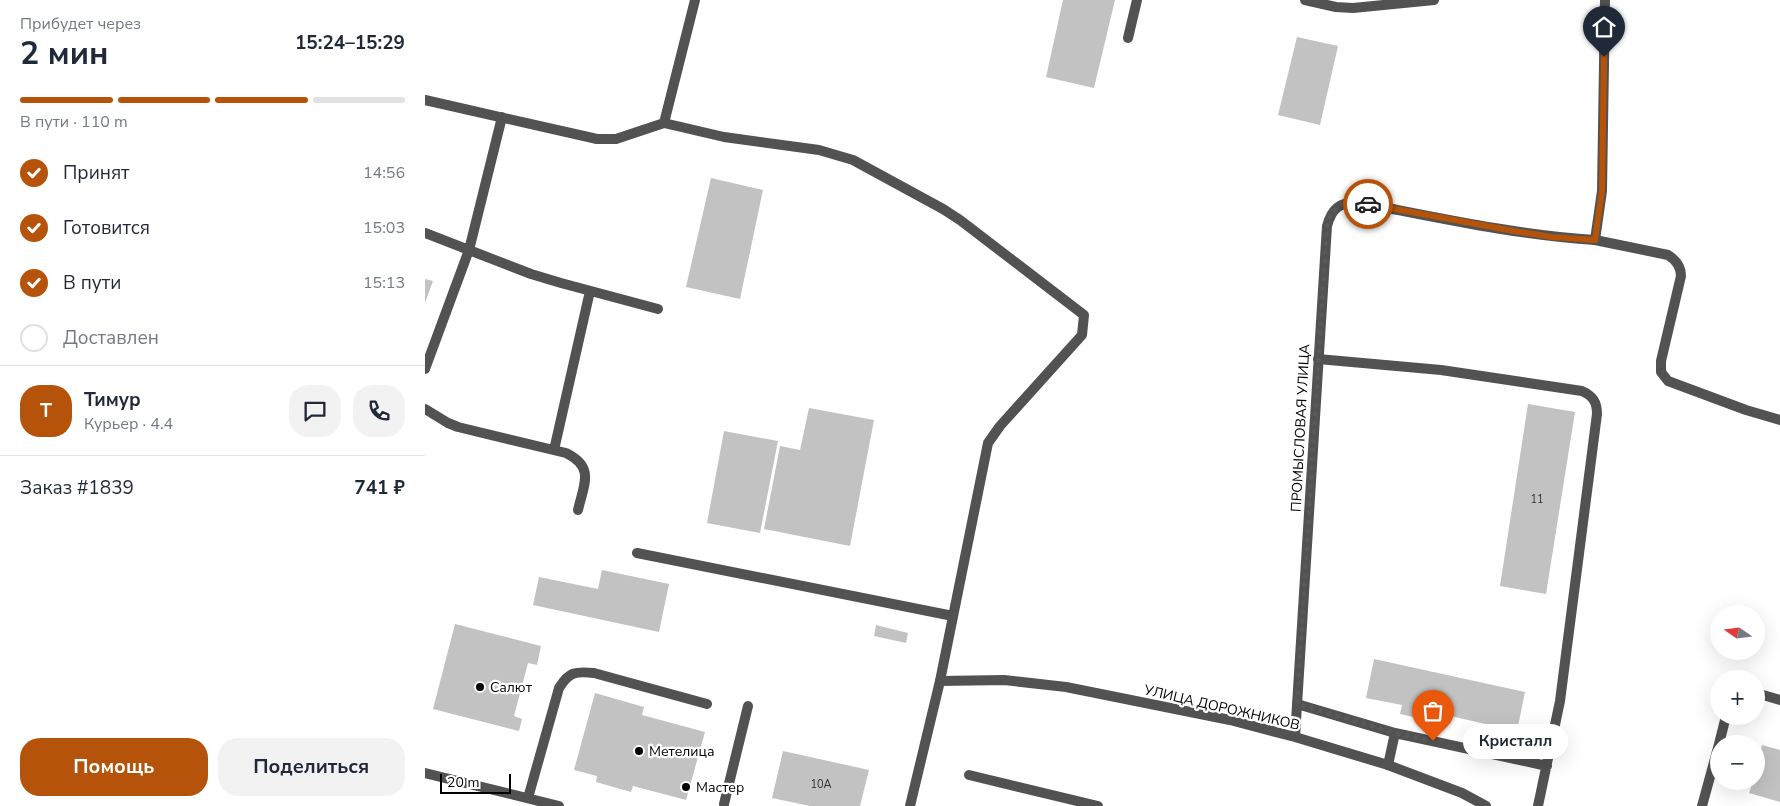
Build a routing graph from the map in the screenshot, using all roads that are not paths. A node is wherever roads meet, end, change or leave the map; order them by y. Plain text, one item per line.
1 (695, 0) edge
2 (1137, 0) edge
3 (1305, 0) edge
4 (1433, 0) edge
5 (1605, 0) edge
6 (1128, 38) dead end
7 (425, 100) edge
8 (502, 117) junction
9 (664, 123) junction
10 (425, 233) edge
11 (1595, 240) junction
12 (469, 250) junction
13 (590, 291) junction
14 (657, 308) dead end
15 (1318, 359) junction
16 (425, 369) edge
17 (425, 409) edge
18 (1780, 420) edge
19 (554, 450) junction
20 (578, 510) dead end
21 (637, 553) dead end
22 (953, 616) junction
23 (940, 681) junction
24 (1765, 696) edge
25 (1780, 700) edge
26 (707, 704) dead end
27 (1297, 704) junction
28 (748, 706) dead end
29 (1395, 733) junction
30 (1295, 737) junction
31 (1388, 765) junction
32 (1547, 766) junction
33 (425, 773) edge
34 (969, 775) dead end
35 (1710, 779) edge
36 (528, 798) junction
37 (726, 805) edge
38 (559, 806) edge
39 (910, 806) edge
40 (1098, 806) edge
41 (1486, 806) edge
42 (1538, 806) edge
43 (1703, 806) edge

1 - 9 street
2 - 6 street
3 - 4 street
5 - 11 street
7 - 8 street
8 - 9 street
8 - 12 street
9 - 22 street
10 - 12 street
11 - 15 street, ПРОМЫСЛОВАЯ УЛИЦА
11 - 18 street
12 - 13 street
12 - 16 street
13 - 14 street
13 - 19 street
15 - 27 street, ПРОМЫСЛОВАЯ УЛИЦА
15 - 32 street
17 - 19 street
19 - 20 street
21 - 22 street
22 - 23 street
23 - 30 street, УЛИЦА ДОРОЖНИКОВ
23 - 39 street
24 - 25 street
26 - 36 street
27 - 29 street
27 - 30 street, ПРОМЫСЛОВАЯ УЛИЦА
28 - 37 street
29 - 31 street
29 - 32 street
30 - 31 street, УЛИЦА ДОРОЖНИКОВ
31 - 41 street, УЛИЦА ДОРОЖНИКОВ
32 - 42 street
33 - 36 street
34 - 40 street
35 - 43 street
36 - 38 street

